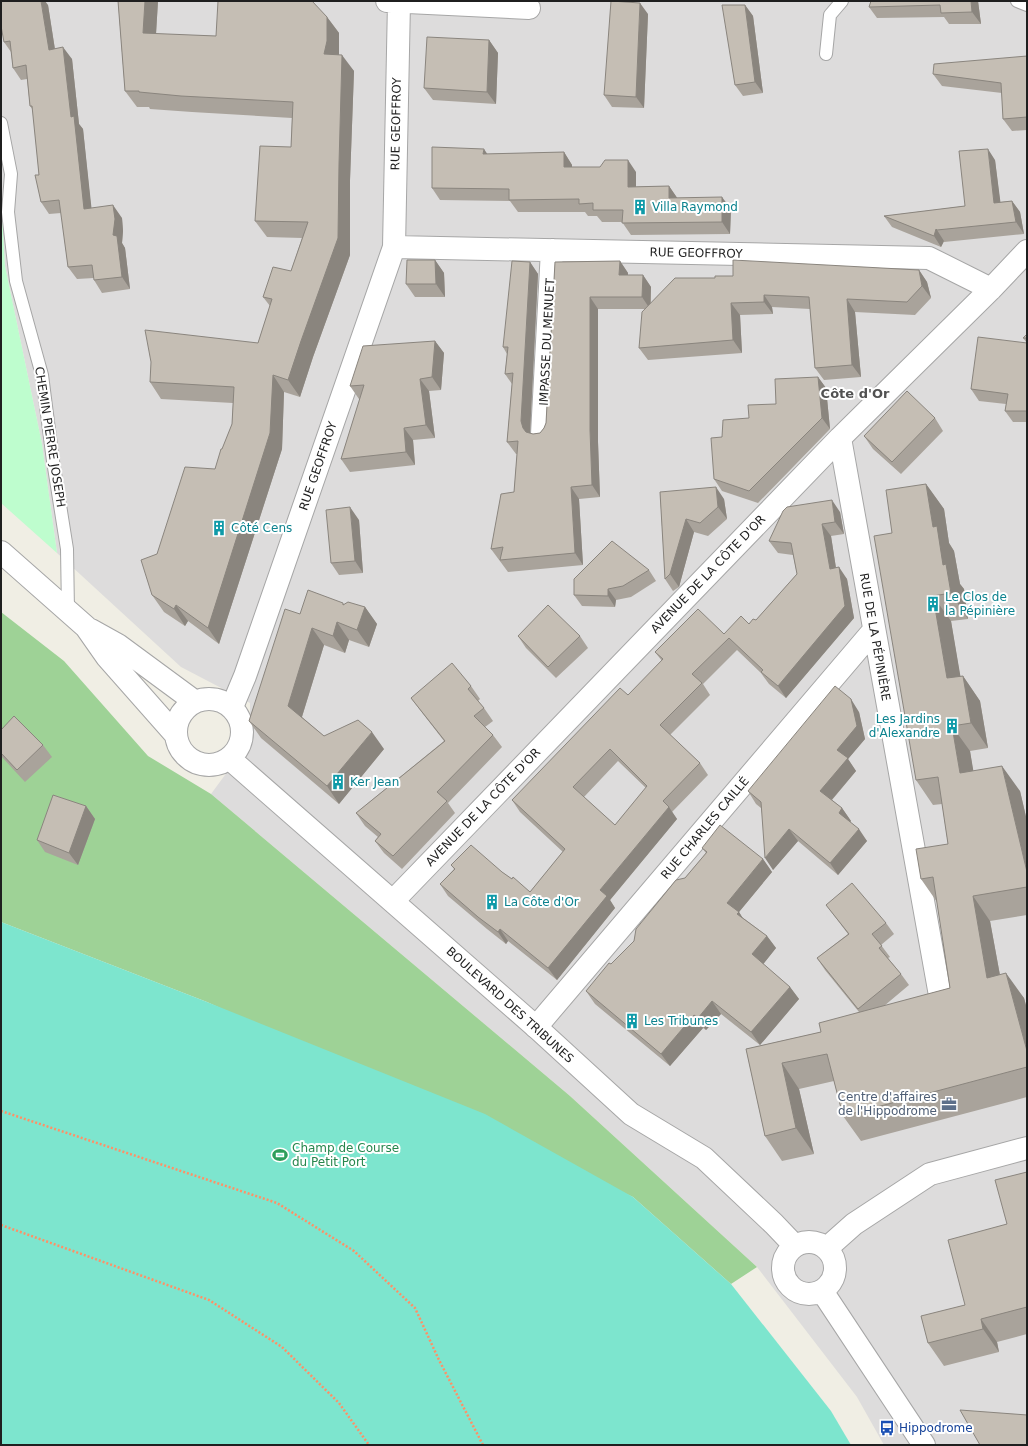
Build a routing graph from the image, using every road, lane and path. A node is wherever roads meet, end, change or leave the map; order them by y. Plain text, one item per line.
1 (393, 1) edge
2 (842, 1) edge
3 (1017, 1) edge
4 (1027, 5) edge
5 (529, 8) dead end
6 (826, 54) dead end
7 (1, 123) edge
8 (394, 247) junction
9 (552, 250) junction
10 (1027, 251) edge
11 (991, 289) junction
12 (542, 434) edge
13 (840, 438) junction
14 (1, 552) edge
15 (68, 611) junction
16 (86, 627) junction
17 (874, 630) junction
18 (194, 701) junction
19 (232, 707) junction
20 (175, 734) junction
21 (230, 758) junction
22 (393, 901) junction
23 (940, 1001) edge
24 (536, 1027) junction
25 (1, 1111) edge
26 (1027, 1148) edge
27 (1, 1225) edge
28 (794, 1245) junction
29 (827, 1248) junction
30 (822, 1291) junction
31 (368, 1445) edge
32 (483, 1445) edge
33 (924, 1445) edge

1 - 5 street, RUE GEOFFROY
1 - 8 street, RUE GEOFFROY
2 - 6 lane
3 - 4 lane
7 - 15 lane, CHEMIN PIERRE JOSEPH
8 - 9 street, RUE GEOFFROY
8 - 19 street, RUE GEOFFROY
9 - 11 street, RUE GEOFFROY
9 - 12 street, IMPASSE DU MENUET
10 - 11 street, AVENUE DE LA CÔTE D'OR
11 - 13 street, AVENUE DE LA CÔTE D'OR
13 - 17 street, RUE DE LA PÉPINIÈRE
13 - 22 street, AVENUE DE LA CÔTE D'OR
14 - 15 street
15 - 16 street
16 - 18 street
16 - 20 street
17 - 23 street, RUE DE LA PÉPINIÈRE
17 - 24 street, RUE CHARLES CAILLÉ
18 - 19 street
18 - 20 street
19 - 21 street
20 - 21 street
21 - 22 street, BOULEVARD DES TRIBUNES
22 - 24 street, BOULEVARD DES TRIBUNES
24 - 28 street, BOULEVARD DES TRIBUNES
25 - 32 path
26 - 29 street
27 - 31 path
28 - 29 street
28 - 30 street
29 - 30 street
30 - 33 street

